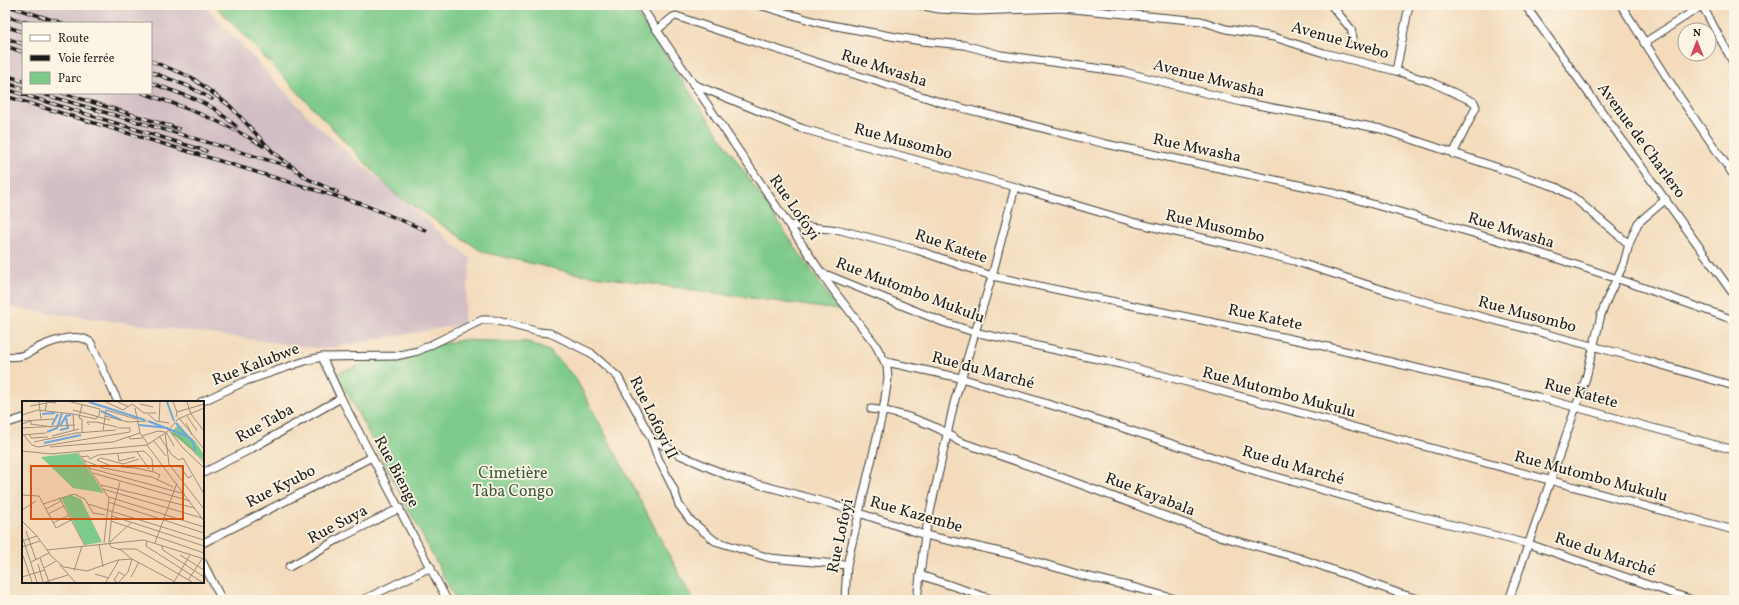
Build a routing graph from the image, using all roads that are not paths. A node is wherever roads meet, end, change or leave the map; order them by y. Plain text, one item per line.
1 (640, 5) edge
2 (759, 5) edge
3 (919, 5) edge
4 (1331, 5) edge
5 (1410, 5) edge
6 (1525, 5) edge
7 (1621, 5) edge
8 (1702, 5) edge
9 (657, 30) junction
10 (1353, 38) dead end
11 (1644, 43) junction
12 (1734, 64) edge
13 (1396, 71) junction
14 (693, 84) junction
15 (1453, 154) junction
16 (1734, 176) edge
17 (1015, 186) junction
18 (1666, 199) junction
19 (789, 225) junction
20 (1628, 244) junction
21 (820, 272) junction
22 (992, 276) junction
23 (1616, 278) junction
24 (1734, 295) edge
25 (1734, 320) edge
26 (974, 332) junction
27 (1594, 347) junction
28 (5, 356) edge
29 (322, 357) junction
30 (886, 362) junction
31 (961, 378) junction
32 (1734, 386) edge
33 (341, 398) junction
34 (118, 401) edge
35 (203, 401) edge
36 (1576, 407) junction
37 (872, 409) dead end
38 (883, 411) junction
39 (22, 418) edge
40 (5, 424) edge
41 (947, 433) junction
42 (651, 438) junction
43 (1734, 450) edge
44 (372, 457) junction
45 (204, 472) edge
46 (1551, 481) junction
47 (400, 508) junction
48 (859, 513) junction
49 (1734, 530) edge
50 (925, 535) junction
51 (204, 542) edge
52 (1529, 544) junction
53 (204, 565) edge
54 (847, 565) junction
55 (289, 567) dead end
56 (431, 567) junction
57 (920, 575) junction
58 (222, 600) edge
59 (363, 600) edge
60 (448, 600) edge
61 (845, 600) edge
62 (917, 600) edge
63 (994, 600) edge
64 (1179, 600) edge
65 (1422, 600) edge
66 (1509, 600) edge
67 (1692, 600) edge

1 - 9 street, Rue Lofoyi
2 - 15 street, Avenue Mwasha
3 - 13 street, Avenue Lwebo
4 - 10 street
5 - 13 street, Avenue Lwebo
6 - 18 street, Avenue de Charlero
7 - 11 street
8 - 11 street
8 - 12 street
9 - 14 street, Rue Lofoyi
9 - 23 street, Rue Mwasha
11 - 16 street
13 - 15 street, Avenue Lwebo
14 - 17 street, Rue Musombo
14 - 19 street, Rue Lofoyi
15 - 20 street, Avenue Mwasha
17 - 22 street
17 - 27 street, Rue Musombo
18 - 20 street
18 - 24 street, Avenue de Charlero
19 - 21 street, Rue Lofoyi
19 - 22 street, Rue Katete
20 - 23 street
21 - 26 street, Rue Mutombo Mukulu
21 - 30 street, Rue Lofoyi
22 - 26 street
22 - 36 street, Rue Katete
23 - 25 street, Rue Mwasha
23 - 27 street
26 - 31 street
26 - 46 street, Rue Mutombo Mukulu
27 - 32 street, Rue Musombo
27 - 36 street
28 - 34 street
29 - 33 street, Rue Bienge
29 - 35 street, Rue Kalubwe
29 - 42 street, Rue Lofoyi II
30 - 31 street, Rue du Marché
30 - 38 street, Rue Lofoyi
31 - 41 street
31 - 52 street, Rue du Marché
33 - 44 street, Rue Bienge
33 - 45 street, Rue Taba
36 - 43 street, Rue Katete
36 - 46 street
37 - 38 street, Rue Kayabala
38 - 41 street, Rue Kayabala
38 - 48 street, Rue Lofoyi
39 - 40 street
41 - 50 street
41 - 65 street, Rue Kayabala
42 - 48 street, Rue Kazembe
42 - 54 street, Rue Lofoyi II
44 - 47 street, Rue Bienge
44 - 51 street, Rue Kyubo
46 - 49 street, Rue Mutombo Mukulu
46 - 52 street
47 - 55 street, Rue Suya
47 - 56 street, Rue Bienge
48 - 50 street, Rue Kazembe
48 - 54 street, Rue Lofoyi
50 - 57 street
50 - 64 street, Rue Kazembe
52 - 66 street
52 - 67 street, Rue du Marché
53 - 58 street
54 - 61 street, Rue Lofoyi
56 - 59 street
56 - 60 street, Rue Bienge
57 - 62 street
57 - 63 street

